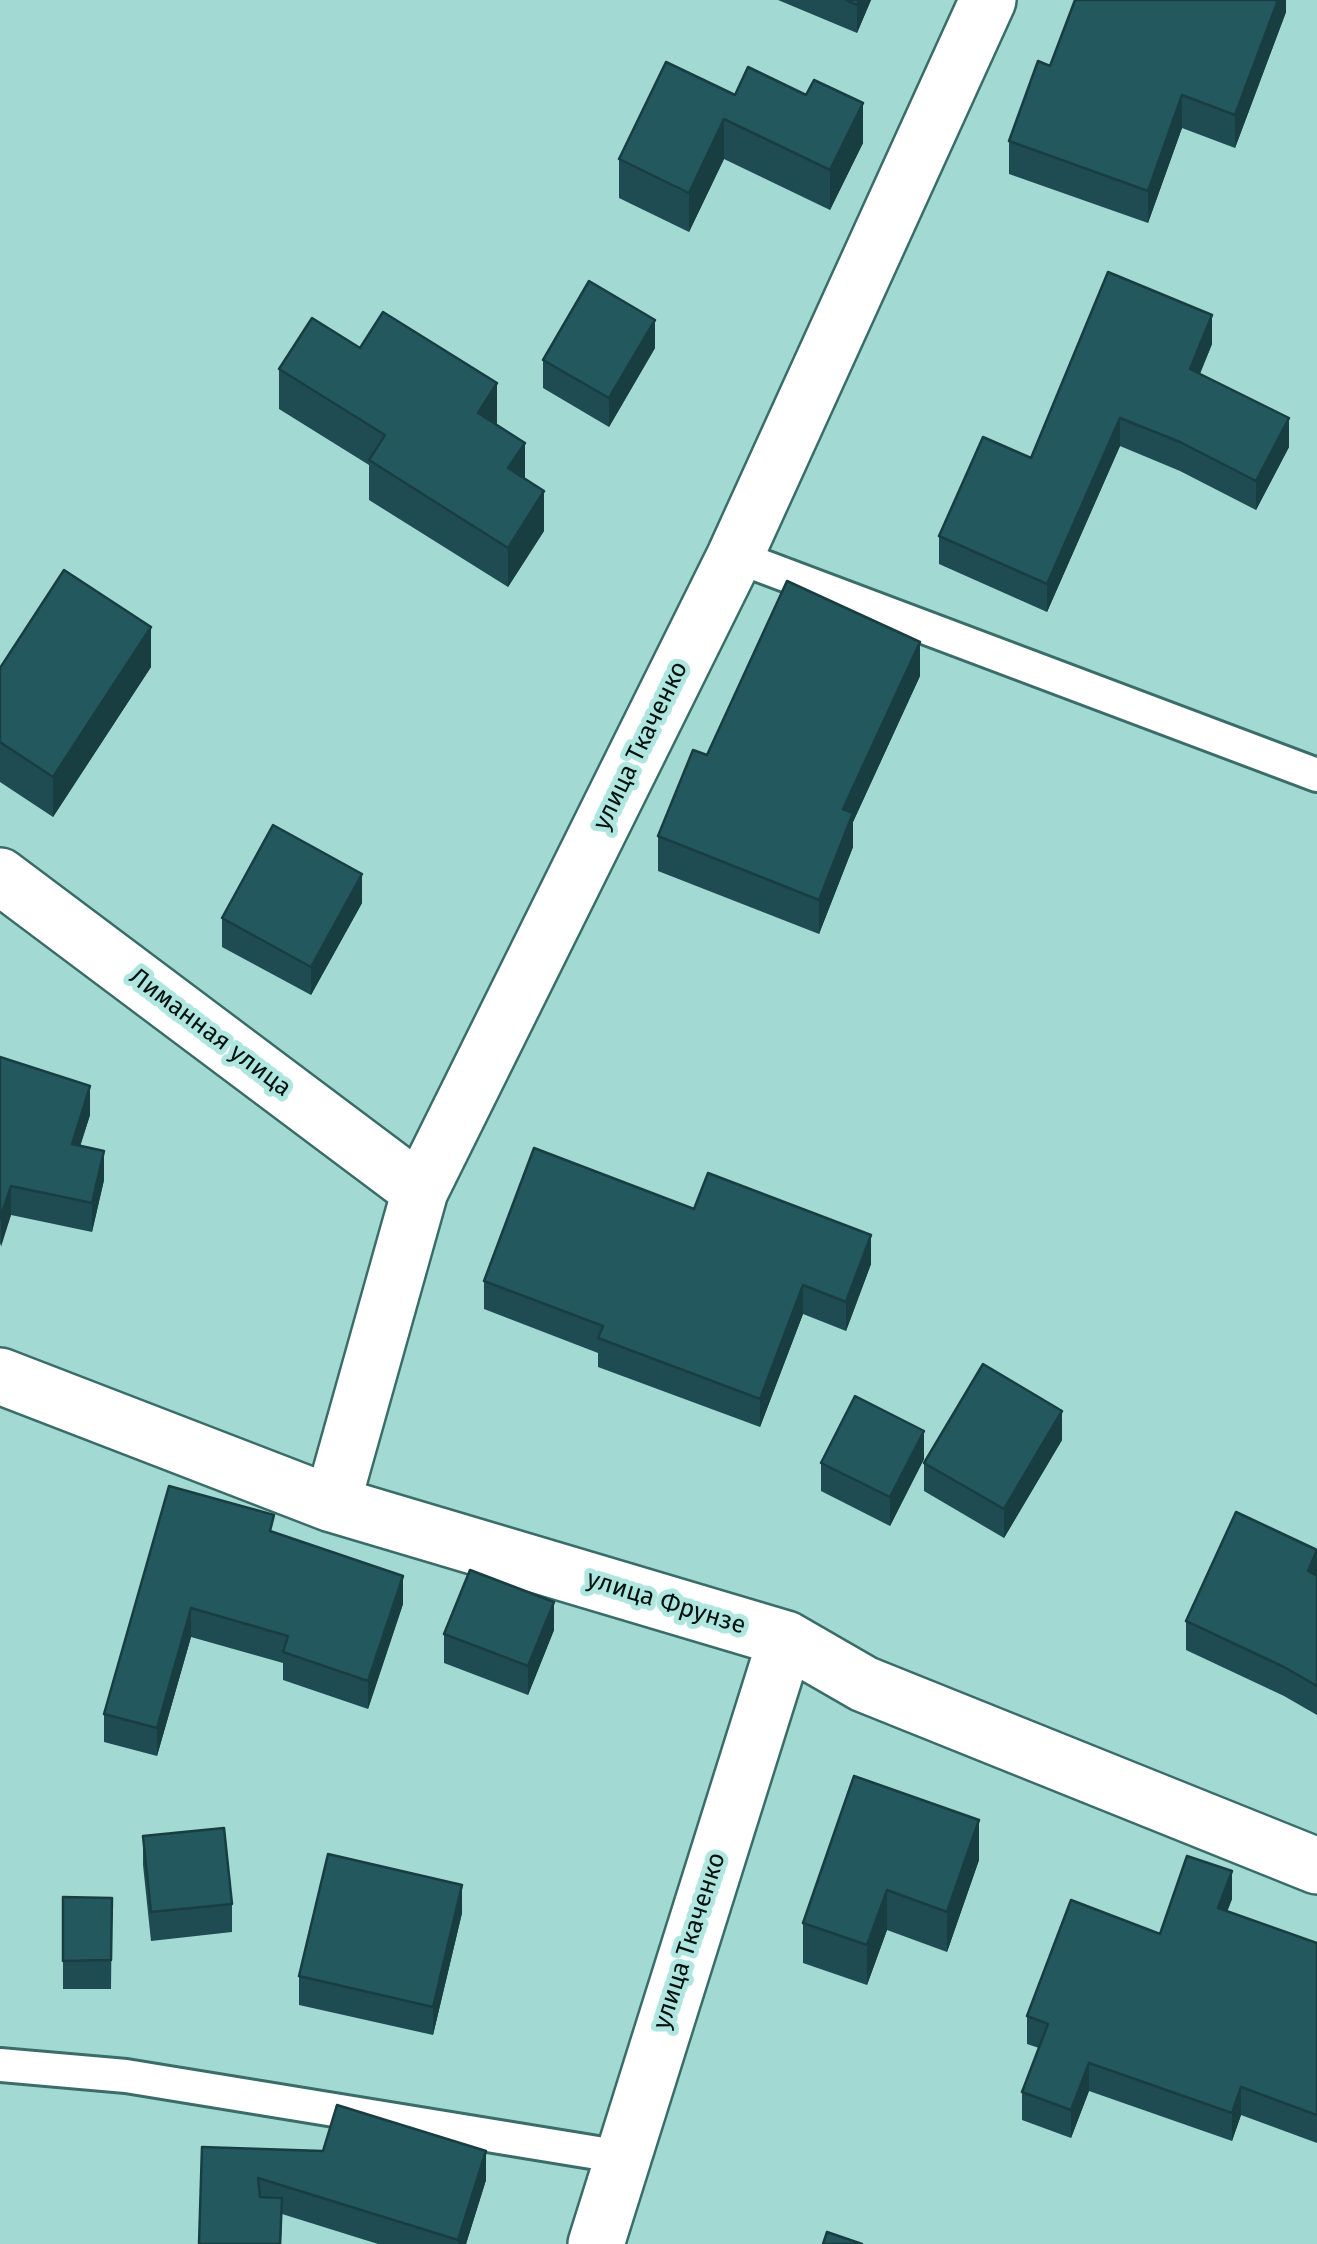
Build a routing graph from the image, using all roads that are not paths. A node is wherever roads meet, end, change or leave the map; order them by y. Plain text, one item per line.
1 (988, 0) edge
2 (735, 556) junction
3 (1317, 775) edge
4 (0, 876) edge
5 (420, 1191) junction
6 (0, 1376) edge
7 (332, 1504) junction
8 (786, 1639) junction
9 (1317, 1866) edge
10 (0, 2065) edge
11 (622, 2157) junction
12 (596, 2244) edge

1 - 2 street, улица Ткаченко
2 - 3 lane
2 - 5 street, улица Ткаченко
4 - 5 street, Лиманная улица
5 - 7 street, улица Ткаченко
6 - 7 street, улица Фрунзе
7 - 8 street, улица Фрунзе
8 - 9 street, улица Фрунзе
8 - 11 street, улица Ткаченко
10 - 11 lane
11 - 12 street, улица Ткаченко

